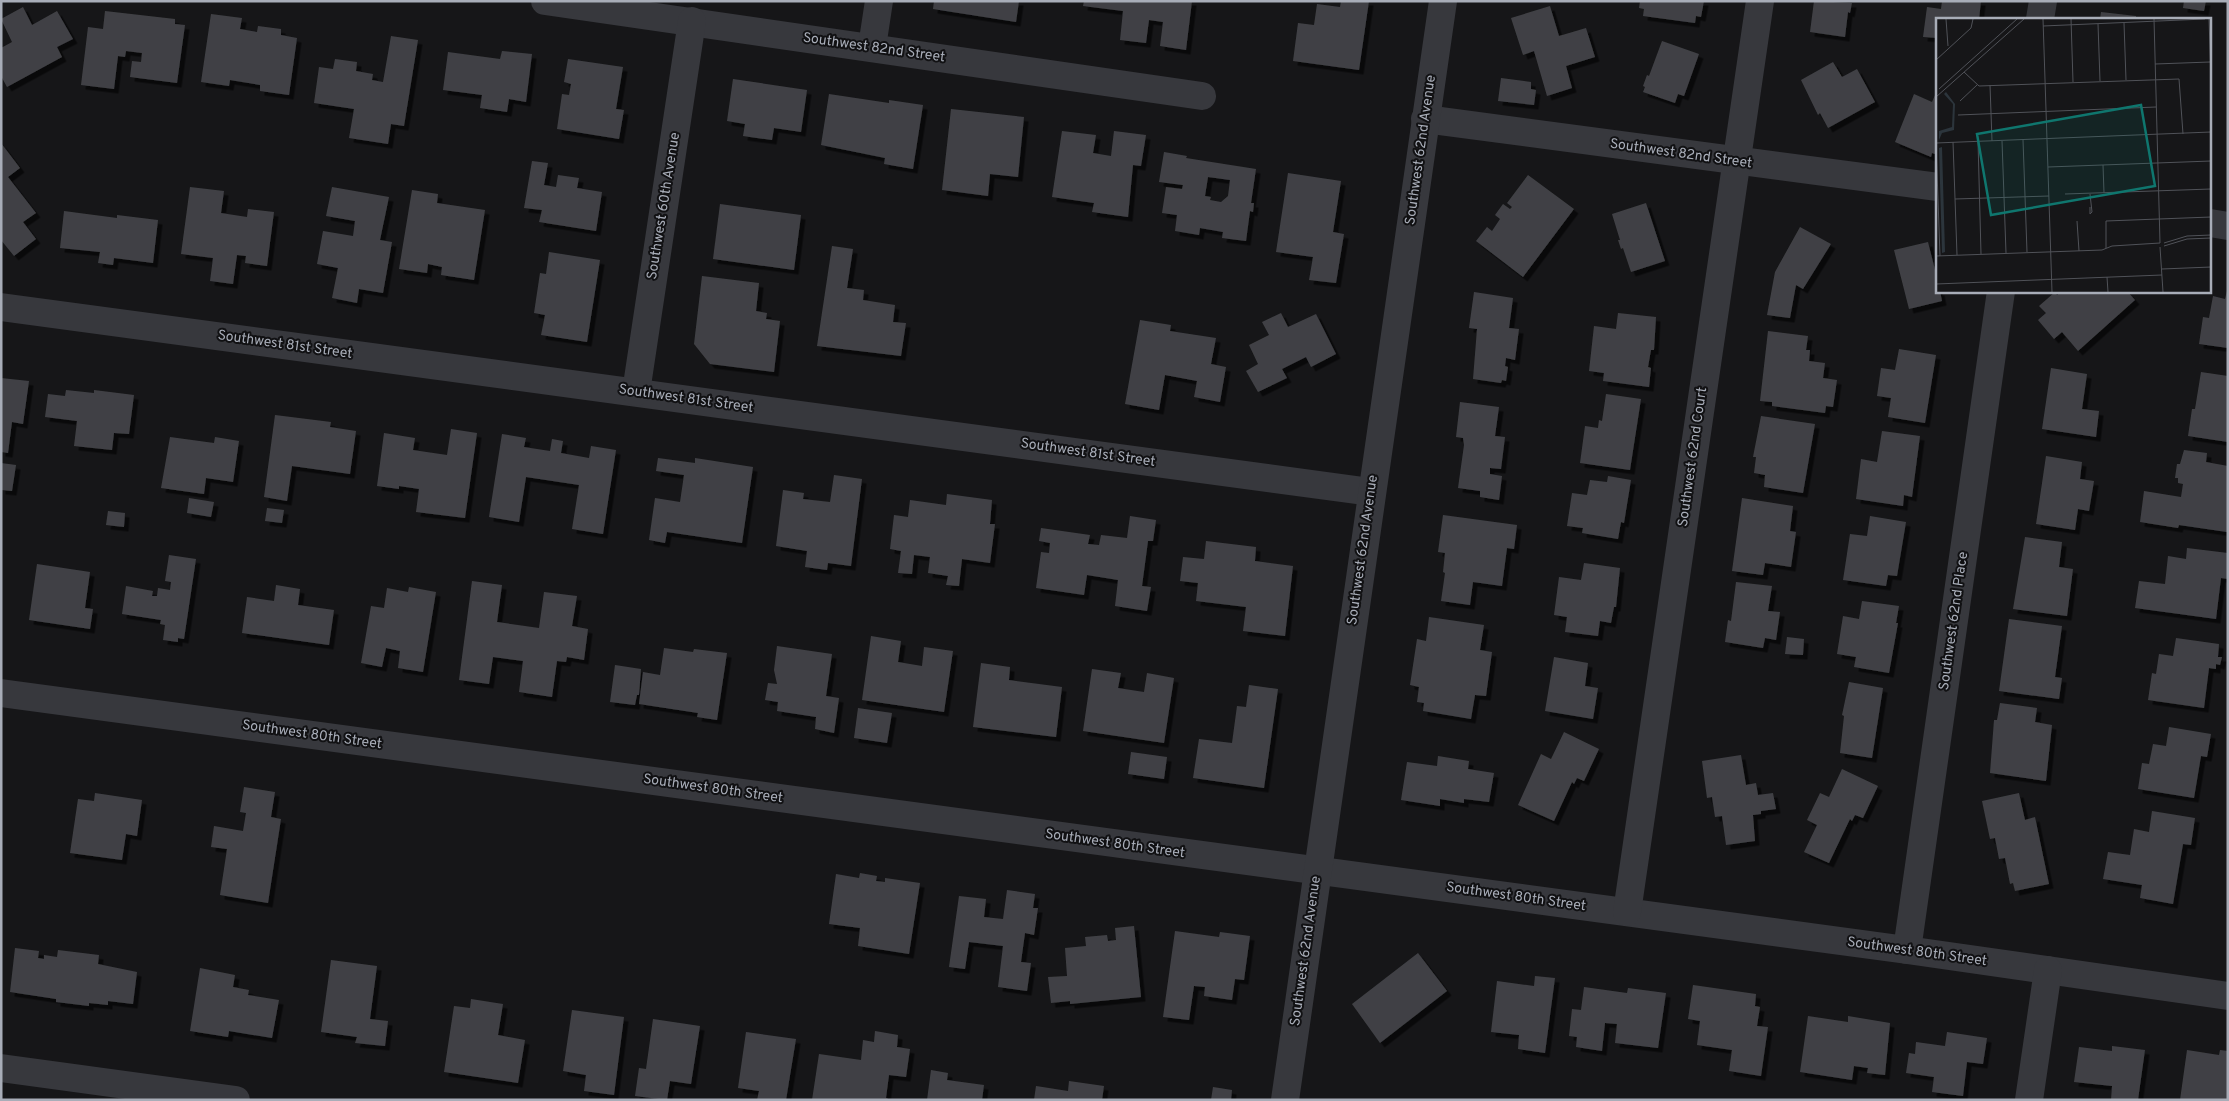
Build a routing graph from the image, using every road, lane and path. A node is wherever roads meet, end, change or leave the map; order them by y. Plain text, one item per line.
1 (545, 1) edge
2 (879, 1) edge
3 (1442, 1) edge
4 (1760, 1) edge
5 (2043, 1) edge
6 (2040, 18) edge
7 (692, 21) junction
8 (872, 47) junction
9 (1202, 96) dead end
10 (1425, 119) junction
11 (1737, 161) junction
12 (1936, 187) edge
13 (2212, 224) edge
14 (2228, 226) edge
15 (2001, 292) edge
16 (1, 307) edge
17 (636, 392) junction
18 (1371, 492) junction
19 (1, 693) edge
20 (1317, 871) junction
21 (1627, 912) junction
22 (1907, 950) junction
23 (2048, 970) junction
24 (2227, 989) edge
25 (1, 1068) edge
26 (236, 1100) edge
27 (1285, 1100) edge
28 (2029, 1100) edge

1 - 7 street, Southwest 82nd Street
2 - 8 street
3 - 10 street, Southwest 62nd Avenue
4 - 11 street, Southwest 62nd Court
5 - 6 street
7 - 8 street, Southwest 82nd Street
7 - 17 street, Southwest 60th Avenue
8 - 9 street, Southwest 82nd Street
10 - 11 street, Southwest 82nd Street
10 - 18 street, Southwest 62nd Avenue
11 - 12 street, Southwest 82nd Street
11 - 21 street, Southwest 62nd Court
13 - 14 street
15 - 22 street, Southwest 62nd Place
16 - 17 street, Southwest 81st Street
17 - 18 street, Southwest 81st Street
18 - 20 street, Southwest 62nd Avenue
19 - 20 street, Southwest 80th Street
20 - 21 street, Southwest 80th Street
20 - 27 street, Southwest 62nd Avenue
21 - 22 street, Southwest 80th Street
22 - 23 street, Southwest 80th Street
23 - 24 street, Southwest 80th Street
23 - 28 street
25 - 26 street

